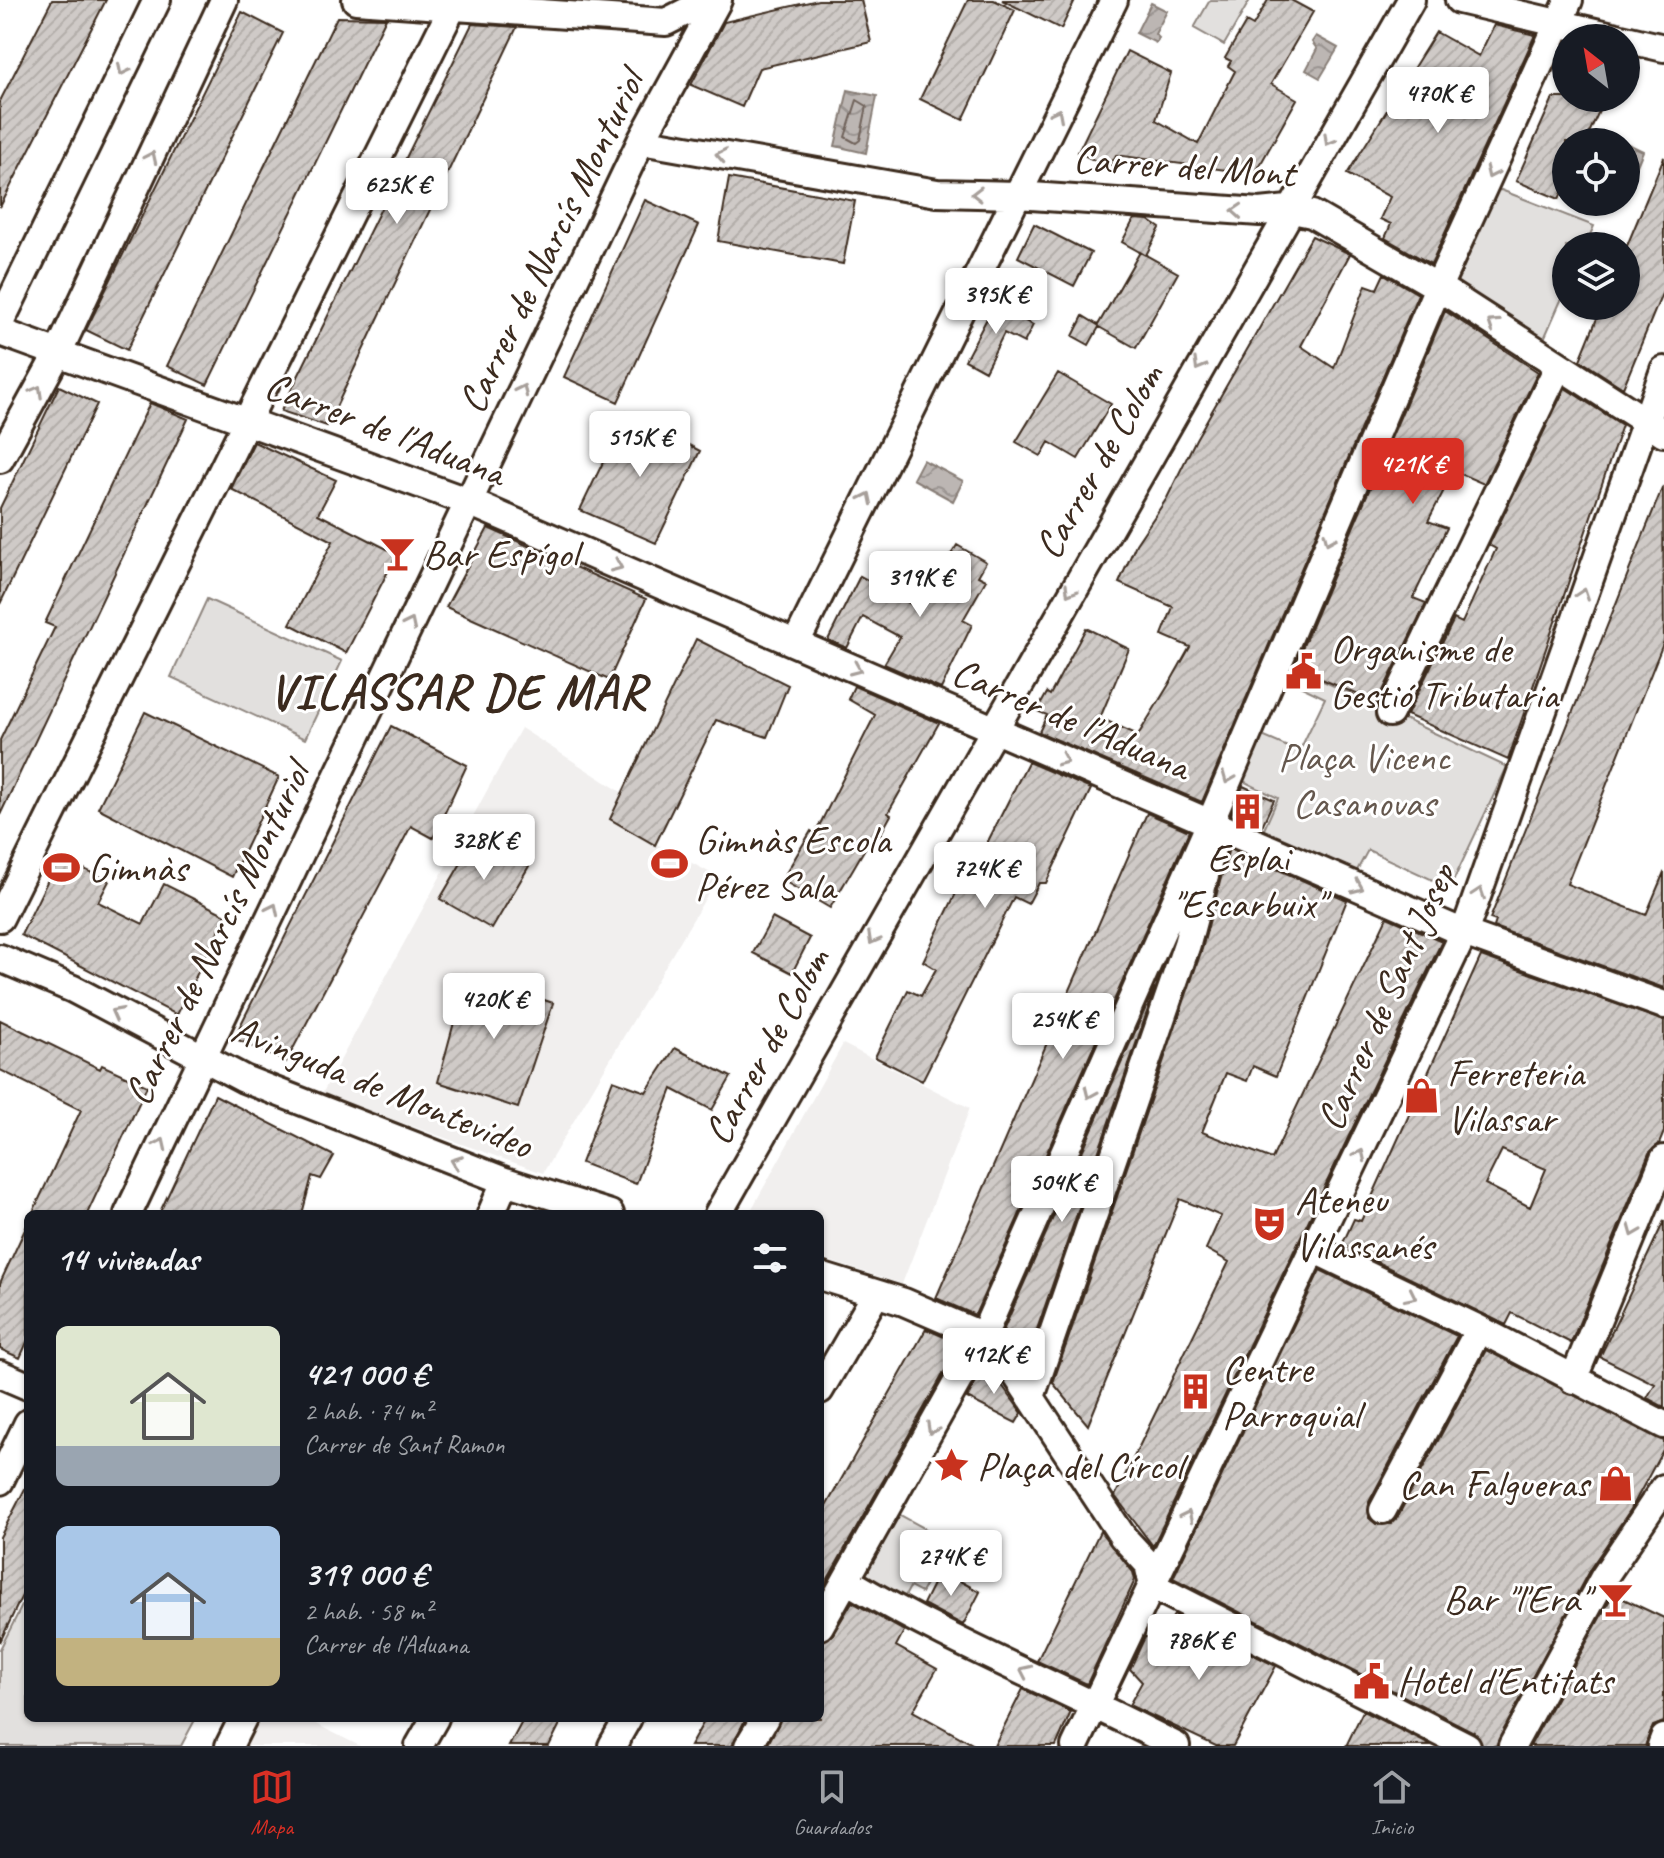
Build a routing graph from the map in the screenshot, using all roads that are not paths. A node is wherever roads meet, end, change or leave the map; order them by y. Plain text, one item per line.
1 (157, 0) edge
2 (224, 0) edge
3 (356, 0) edge
4 (709, 0) edge
5 (718, 0) edge
6 (1114, 0) edge
7 (1411, 0) edge
8 (1459, 0) edge
9 (453, 6) junction
10 (1565, 10) edge
11 (1664, 48) edge
12 (641, 141) junction
13 (1017, 195) junction
14 (1288, 209) junction
15 (1438, 287) junction
16 (0, 323) edge
17 (0, 332) edge
18 (59, 351) junction
19 (1558, 367) junction
20 (1664, 370) edge
21 (247, 418) junction
22 (1654, 427) edge
23 (0, 459) edge
24 (469, 502) junction
25 (796, 643) junction
26 (1390, 713) dead end
27 (991, 730) junction
28 (1210, 823) junction
29 (0, 918) edge
30 (1464, 933) junction
31 (0, 958) edge
32 (1664, 1005) edge
33 (202, 1059) junction
34 (1664, 1159) edge
35 (505, 1181) junction
36 (130, 1210) edge
37 (493, 1210) edge
38 (597, 1210) edge
39 (720, 1210) edge
40 (1315, 1250) junction
41 (824, 1277) edge
42 (876, 1294) junction
43 (1479, 1329) junction
44 (983, 1336) junction
45 (0, 1374) edge
46 (1573, 1380) junction
47 (824, 1383) edge
48 (24, 1384) edge
49 (1031, 1397) junction
50 (1664, 1425) edge
51 (24, 1431) edge
52 (0, 1481) edge
53 (1664, 1488) edge
54 (1383, 1510) dead end
55 (848, 1581) junction
56 (1153, 1586) junction
57 (824, 1620) edge
58 (1096, 1704) junction
59 (241, 1722) edge
60 (433, 1722) edge
61 (626, 1722) edge
62 (763, 1722) edge
63 (1420, 1736) edge
64 (1664, 1738) edge
65 (229, 1746) edge
66 (419, 1746) edge
67 (612, 1746) edge
68 (748, 1746) edge
69 (1075, 1746) edge
70 (1176, 1746) edge
71 (1467, 1746) edge
72 (1512, 1746) edge
73 (1661, 1746) edge

1 -> 16 street
18 -> 2 street
3 - 9 street
4 - 9 street
5 - 12 street, Carrer de Narcís Monturiol
13 -> 6 street
7 -> 14 street, Carrer de Colom
8 - 10 street
9 - 21 street
10 - 11 street
10 -> 15 street
13 -> 12 street, Carrer del Mont
24 -> 12 street, Carrer de Narcís Monturiol
14 -> 13 street, Carrer del Mont
25 -> 13 street
14 - 15 street, Carrer del Mont
14 -> 27 street, Carrer de Colom
19 -> 15 street, Carrer del Mont
15 -> 28 street
17 - 18 street, Carrer de l'Aduana
18 - 21 street, Carrer de l'Aduana
23 -> 18 street
19 - 22 street, Carrer del Mont
19 - 26 street
20 - 22 street, Carrer de Sant Josep
21 - 24 street, Carrer de l'Aduana
21 - 29 street
30 -> 22 street, Carrer de Sant Josep
24 -> 25 street, Carrer de l'Aduana
33 -> 24 street, Carrer de Narcís Monturiol
25 -> 27 street, Carrer de l'Aduana
27 -> 28 street, Carrer de l'Aduana
27 -> 39 street, Carrer de Colom
28 -> 30 street, Carrer de l'Aduana
28 -> 44 street
28 - 49 street
30 - 32 street, Carrer de l'Aduana
40 -> 30 street, Carrer de Sant Josep
33 -> 31 street, Avinguda de Montevideo
35 -> 33 street, Avinguda de Montevideo
36 -> 33 street, Carrer de Narcís Monturiol
34 -> 46 street
35 - 37 street
35 - 38 street, Avinguda de Montevideo
40 -> 43 street
56 -> 40 street, Carrer de Sant Josep
41 - 42 street
42 - 44 street
42 - 47 street
43 - 46 street
43 - 54 street
44 - 49 street
44 -> 55 street
45 - 48 street
46 - 50 street
49 - 56 street
51 - 52 street
53 - 72 street
55 - 57 street
58 -> 55 street
56 - 58 street, Carrer de Sant Josep
56 - 63 street
58 - 69 street, Carrer de Sant Josep
58 - 70 street
59 - 65 street
60 - 66 street
61 - 67 street
62 - 68 street
63 - 71 street
64 - 73 street

